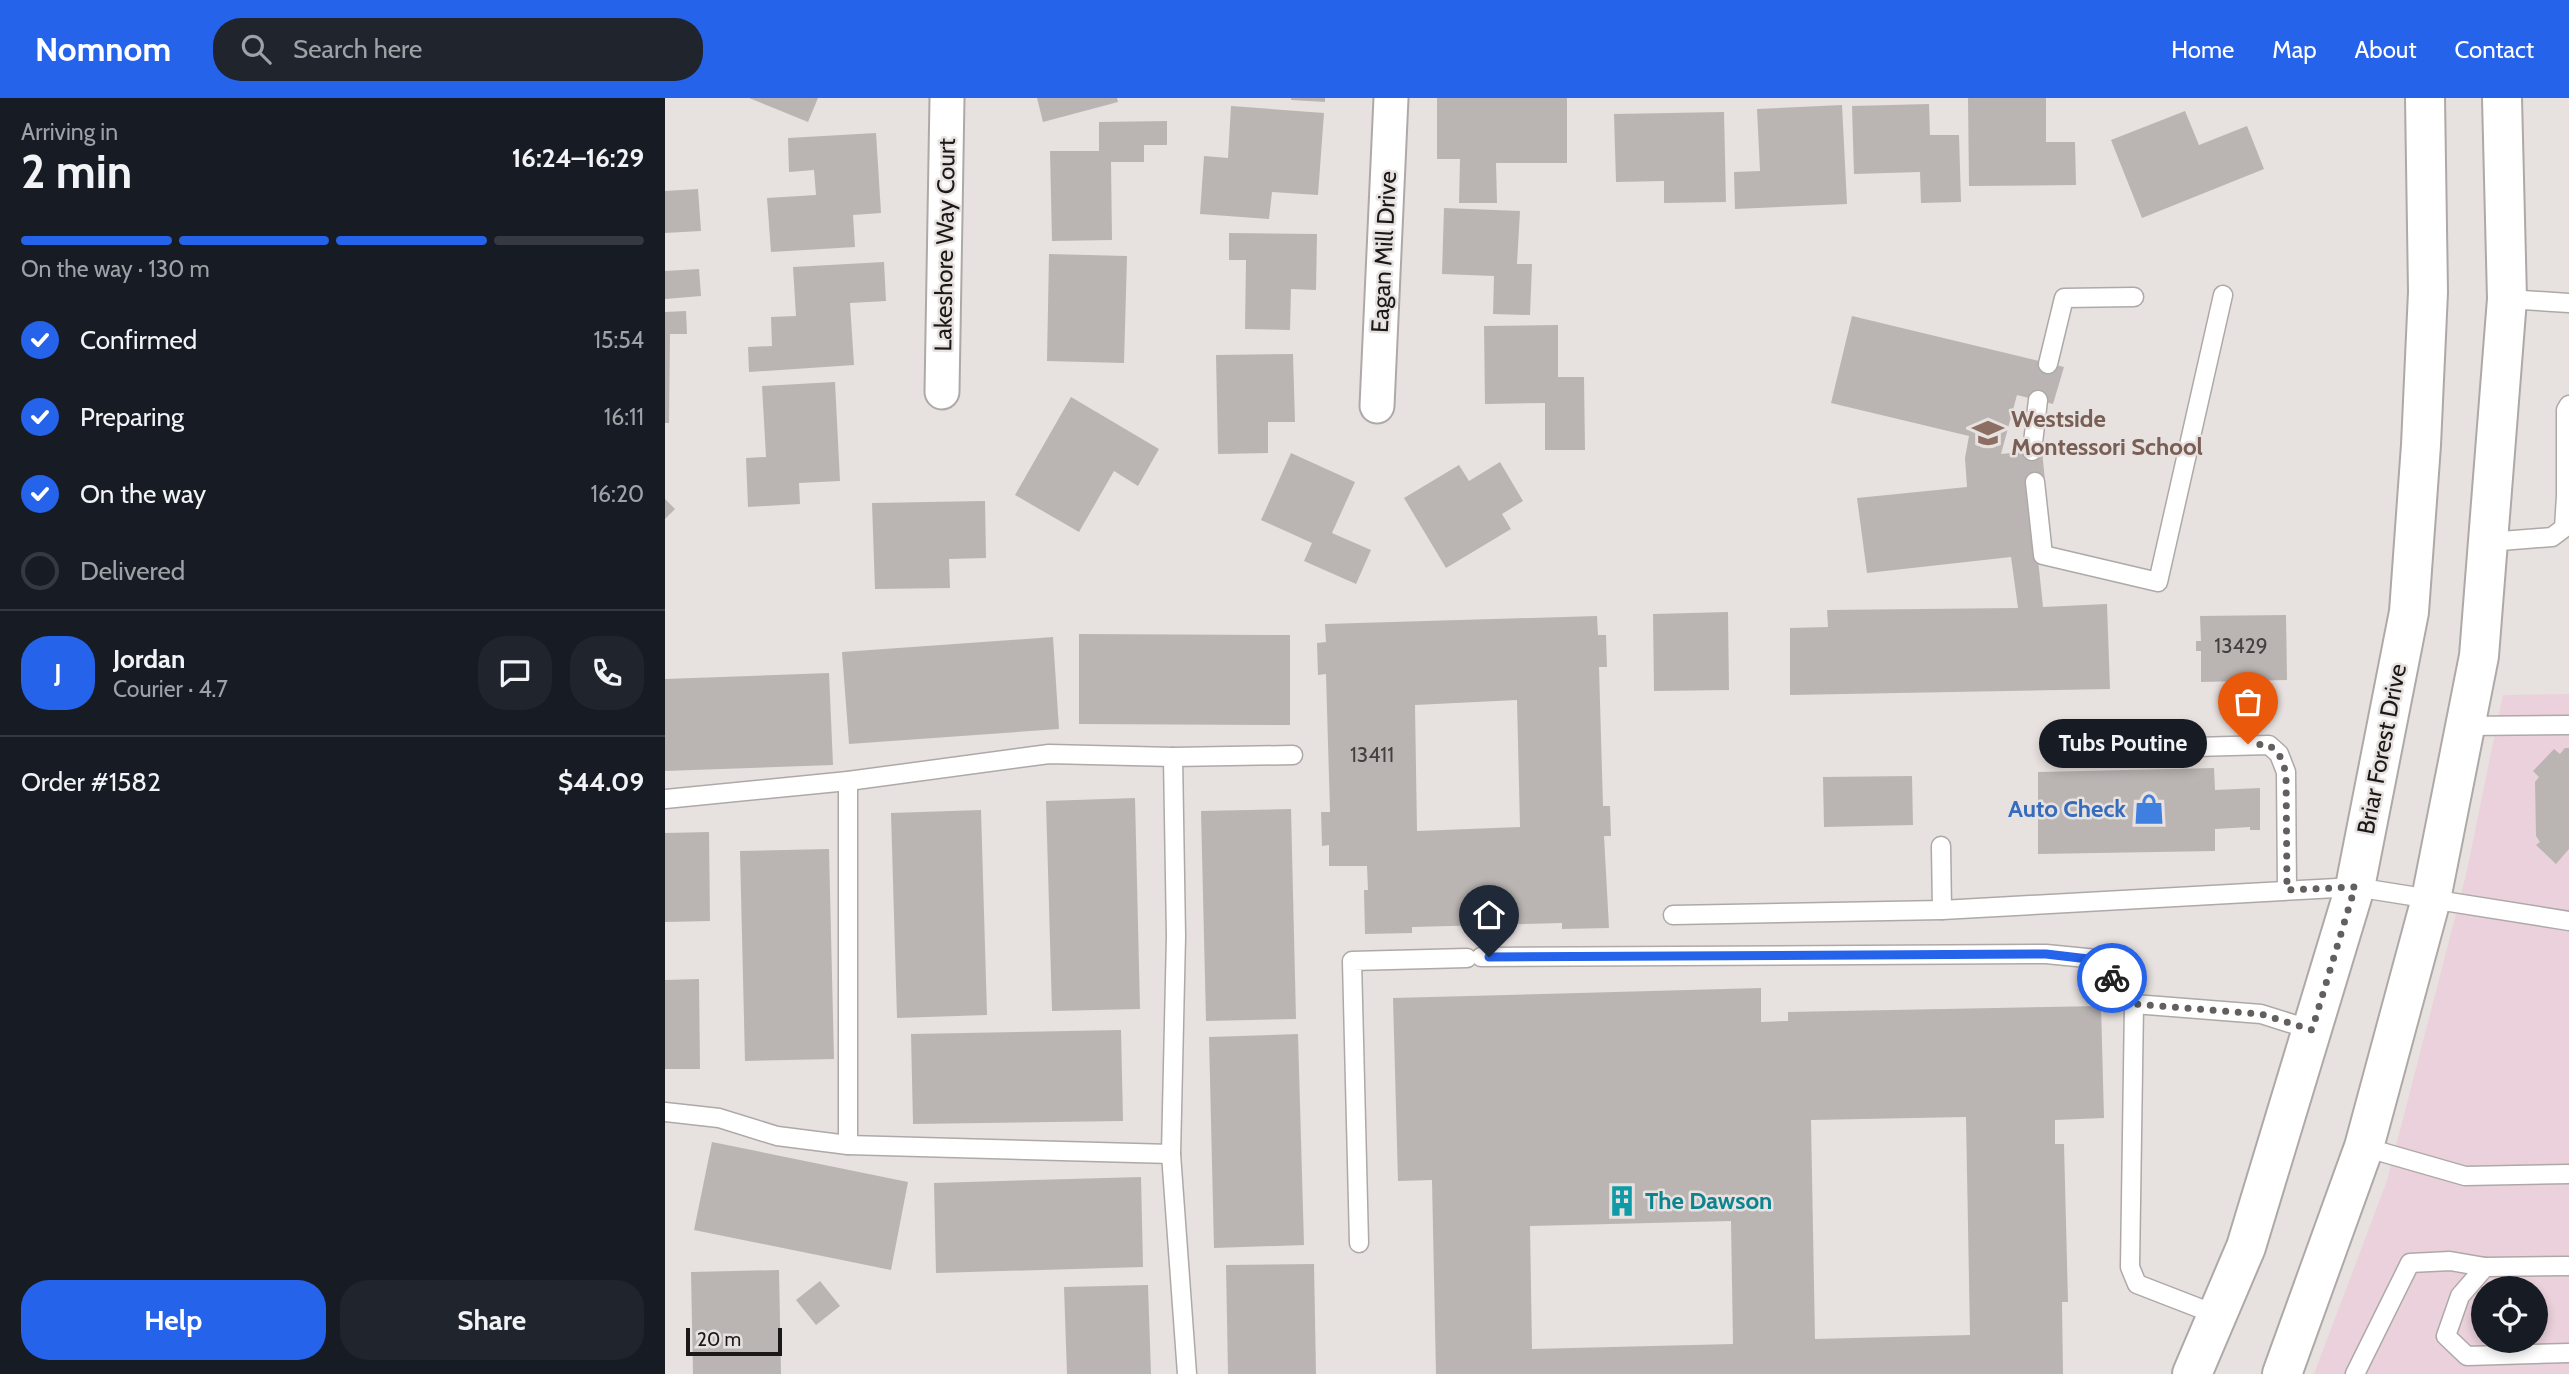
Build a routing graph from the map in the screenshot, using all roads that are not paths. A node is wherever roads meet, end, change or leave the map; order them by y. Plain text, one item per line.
1 (947, 98) edge
2 (1391, 98) edge
3 (2425, 98) edge
4 (2502, 98) edge
5 (2223, 295) dead end
6 (2134, 297) dead end
7 (2507, 299) junction
8 (2569, 303) edge
9 (2048, 363) dead end
10 (942, 392) dead end
11 (2038, 400) dead end
12 (2569, 405) edge
13 (1377, 406) dead end
14 (2032, 451) dead end
15 (2035, 482) dead end
16 (2488, 542) junction
17 (2569, 725) edge
18 (2466, 726) junction
19 (2082, 750) dead end
20 (1293, 755) dead end
21 (1173, 757) junction
22 (848, 781) junction
23 (665, 799) edge
24 (1941, 846) dead end
25 (2355, 887) junction
26 (2287, 890) junction
27 (2431, 899) junction
28 (1942, 910) junction
29 (1673, 915) dead end
30 (2569, 921) edge
31 (2134, 1004) junction
32 (2312, 1030) junction
33 (665, 1112) edge
34 (848, 1144) junction
35 (2364, 1147) junction
36 (1171, 1154) junction
37 (2569, 1174) edge
38 (1359, 1243) dead end
39 (2569, 1266) edge
40 (2485, 1267) junction
41 (2217, 1315) junction
42 (2569, 1353) edge
43 (1187, 1374) edge
44 (2192, 1374) edge
45 (2282, 1374) edge
46 (2355, 1374) edge

1 - 10 street, Lakeshore Way Court
2 - 13 street, Eagan Mill Drive
3 - 25 main road, Briar Forest Drive
4 - 7 main road
5 - 15 lane
6 - 9 lane
7 - 8 lane
7 - 16 main road
11 - 14 lane
12 - 16 lane
16 - 18 main road
17 - 18 lane
18 - 27 main road
19 - 26 lane
20 - 21 lane
21 - 22 lane
21 - 36 lane
22 - 23 lane
22 - 34 lane
24 - 28 lane
25 - 26 lane
25 - 27 lane
25 - 32 main road, Briar Forest Drive
26 - 28 lane
27 - 30 lane
27 - 35 main road
28 - 29 lane
31 - 32 lane
31 - 38 lane
31 - 41 lane
32 - 41 main road, Briar Forest Drive
33 - 34 lane
34 - 36 lane
35 - 37 lane
35 - 45 main road
36 - 43 lane
39 - 40 lane
40 - 42 lane
40 - 46 lane
41 - 44 main road, Briar Forest Drive

